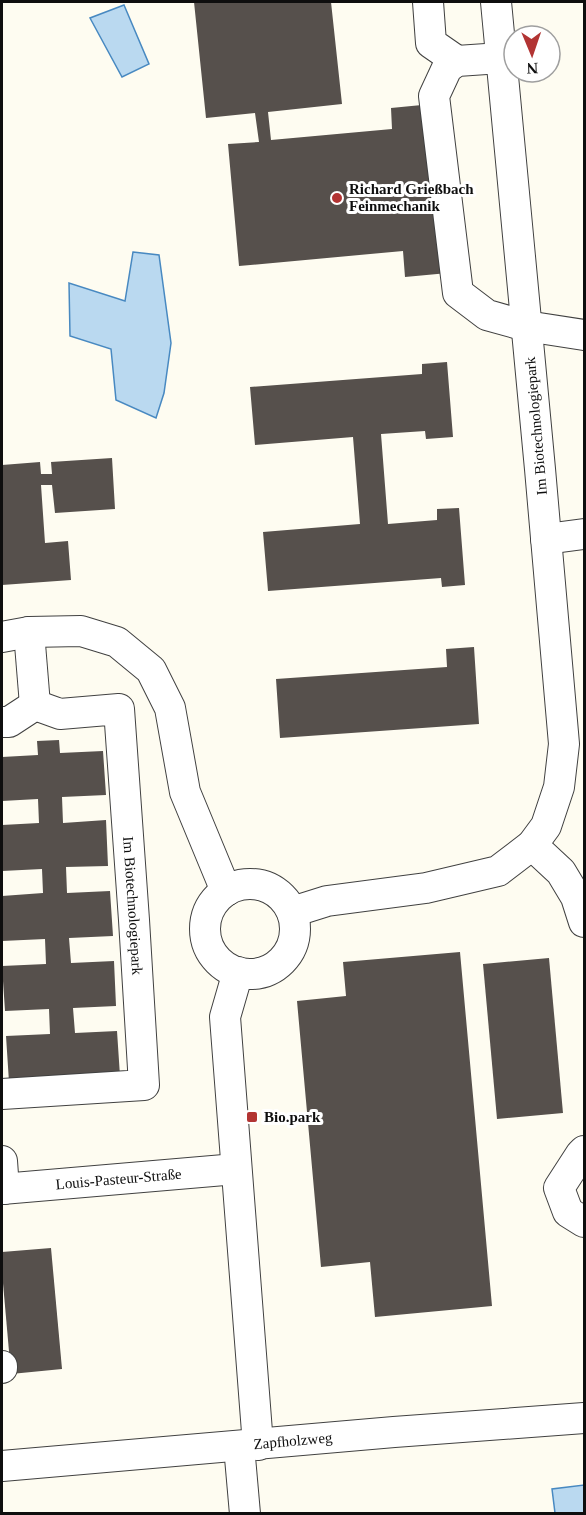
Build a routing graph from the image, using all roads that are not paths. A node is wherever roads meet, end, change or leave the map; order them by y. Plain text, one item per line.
1 (428, 2) edge
2 (496, 2) edge
3 (501, 58) junction
4 (457, 61) junction
5 (526, 326) junction
6 (585, 335) edge
7 (585, 534) edge
8 (546, 539) junction
9 (15, 634) edge
10 (35, 705) junction
11 (2, 722) edge
12 (574, 743) edge
13 (532, 845) junction
14 (226, 891) junction
15 (582, 905) edge
16 (292, 912) junction
17 (238, 972) junction
18 (2, 1094) edge
19 (585, 1151) edge
20 (236, 1168) junction
21 (2, 1180) edge
22 (585, 1222) edge
23 (585, 1418) edge
24 (248, 1445) junction
25 (2, 1466) edge
26 (245, 1514) edge

1 - 4 street
2 - 3 street, Im Biotechnologiepark
3 - 4 street
3 - 5 street, Im Biotechnologiepark
4 - 5 street
5 - 6 street
5 - 8 street, Im Biotechnologiepark
7 - 8 street
8 - 12 street, Im Biotechnologiepark
9 - 10 street
9 - 14 street
10 - 11 street
10 - 18 street, Im Biotechnologiepark
12 - 13 street, Im Biotechnologiepark
13 - 15 street
13 - 16 street, Im Biotechnologiepark
14 - 16 street
14 - 17 street
16 - 17 street
17 - 20 street
19 - 22 street
20 - 21 street, Louis-Pasteur-Straße
20 - 24 street
23 - 24 street, Zapfholzweg
24 - 25 street, Zapfholzweg
24 - 26 street

